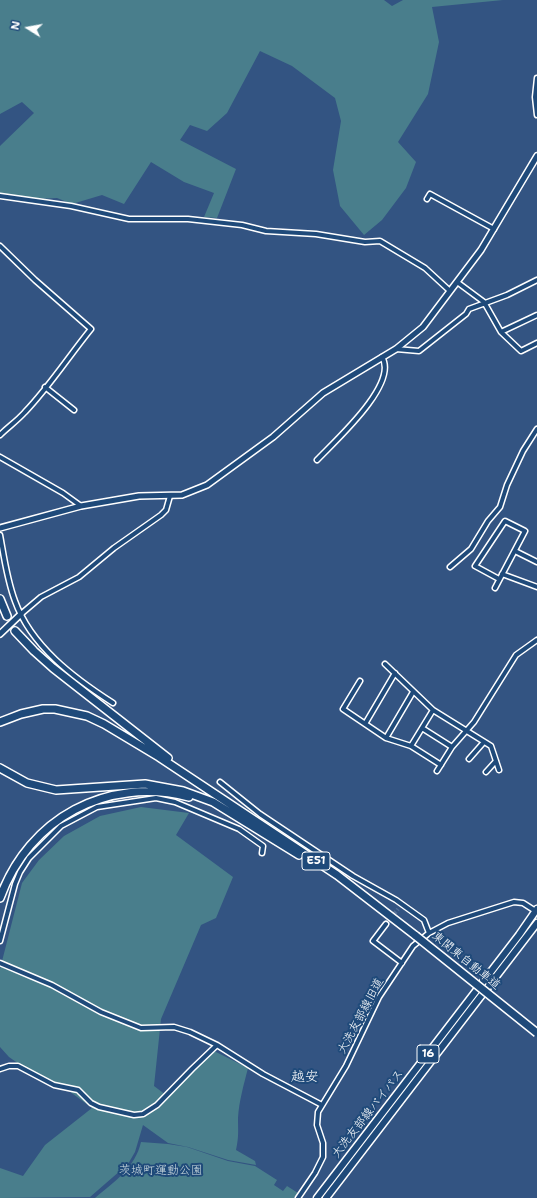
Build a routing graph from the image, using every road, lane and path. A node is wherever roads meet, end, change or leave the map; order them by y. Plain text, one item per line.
1 (537, 78) edge
2 (537, 115) edge
3 (537, 156) edge
4 (0, 196) edge
5 (427, 200) dead end
6 (494, 229) junction
7 (0, 246) edge
8 (537, 280) edge
9 (457, 282) junction
10 (450, 291) junction
11 (484, 302) junction
12 (537, 315) edge
13 (501, 332) junction
14 (537, 343) edge
15 (396, 349) junction
16 (382, 356) junction
17 (45, 387) junction
18 (74, 410) dead end
19 (537, 428) edge
20 (0, 435) edge
21 (0, 457) edge
22 (317, 460) dead end
23 (170, 496) junction
24 (81, 506) junction
25 (0, 528) edge
26 (0, 535) edge
27 (515, 551) junction
28 (537, 562) edge
29 (450, 567) dead end
30 (502, 574) junction
31 (499, 579) junction
32 (537, 587) edge
33 (494, 588) dead end
34 (0, 599) edge
35 (21, 614) junction
36 (7, 616) tunnel mouth
37 (15, 631) tunnel mouth
38 (1, 633) edge
39 (537, 640) edge
40 (385, 664) dead end
41 (395, 673) junction
42 (360, 681) dead end
43 (413, 692) junction
44 (113, 703) dead end
45 (433, 710) junction
46 (3, 721) edge
47 (364, 724) junction
48 (422, 728) junction
49 (466, 731) junction
50 (386, 738) junction
51 (484, 742) junction
52 (411, 746) junction
53 (452, 747) junction
54 (470, 759) dead end
55 (496, 761) junction
56 (441, 764) junction
57 (0, 768) edge
58 (499, 770) dead end
59 (437, 771) dead end
60 (486, 772) dead end
61 (220, 782) dead end
62 (249, 821) junction
63 (262, 853) dead end
64 (0, 898) edge
65 (402, 904) junction
66 (398, 909) tunnel mouth
67 (537, 911) edge
68 (537, 923) edge
69 (386, 924) tunnel mouth
70 (429, 933) junction
71 (0, 941) edge
72 (0, 962) edge
73 (402, 963) junction
74 (537, 1033) edge
75 (217, 1045) junction
76 (0, 1069) edge
77 (322, 1105) junction
78 (298, 1198) edge
79 (317, 1198) edge
80 (326, 1198) edge

1 - 2 street
3 - 6 street
4 - 10 street
5 - 6 street
6 - 9 street
7 - 17 street
8 - 11 street
9 - 10 street
9 - 11 street
10 - 15 street
11 - 13 street
11 - 15 street
12 - 13 street
13 - 14 street
15 - 16 street
16 - 22 street
16 - 23 street
17 - 18 street
17 - 20 street
19 - 29 street
21 - 24 street
23 - 24 street
23 - 35 street
24 - 25 street
26 - 35 street
27 - 28 street
27 - 30 street
27 - 31 street
30 - 31 street
30 - 32 street
31 - 33 street
34 - 36 highway
35 - 38 street
35 - 44 street
37 - 62 highway
39 - 49 street
40 - 41 street
41 - 43 street
41 - 47 street
42 - 47 street
43 - 45 street
43 - 50 street
45 - 48 street
45 - 49 street
46 - 62 highway
47 - 50 street
48 - 52 street
48 - 53 street
49 - 51 street
49 - 53 street
50 - 52 street
51 - 54 street
51 - 55 street
52 - 56 street
53 - 56 street
55 - 58 street
55 - 60 street
56 - 59 street
57 - 62 highway
61 - 65 street
62 - 64 highway
62 - 74 highway, 東関東自動車道 / E51, bridge
63 - 71 street
65 - 66 street
65 - 70 street
67 - 70 street, 大洗友部線旧道
67 - 79 main road, 大洗友部線バイパス / 16
68 - 80 main road, 大洗友部線バイパス / 16
69 - 73 street
70 - 73 street, 大洗友部線旧道
72 - 75 street
73 - 77 street, 大洗友部線旧道
75 - 76 street
75 - 77 street
77 - 78 street, 大洗友部線旧道

